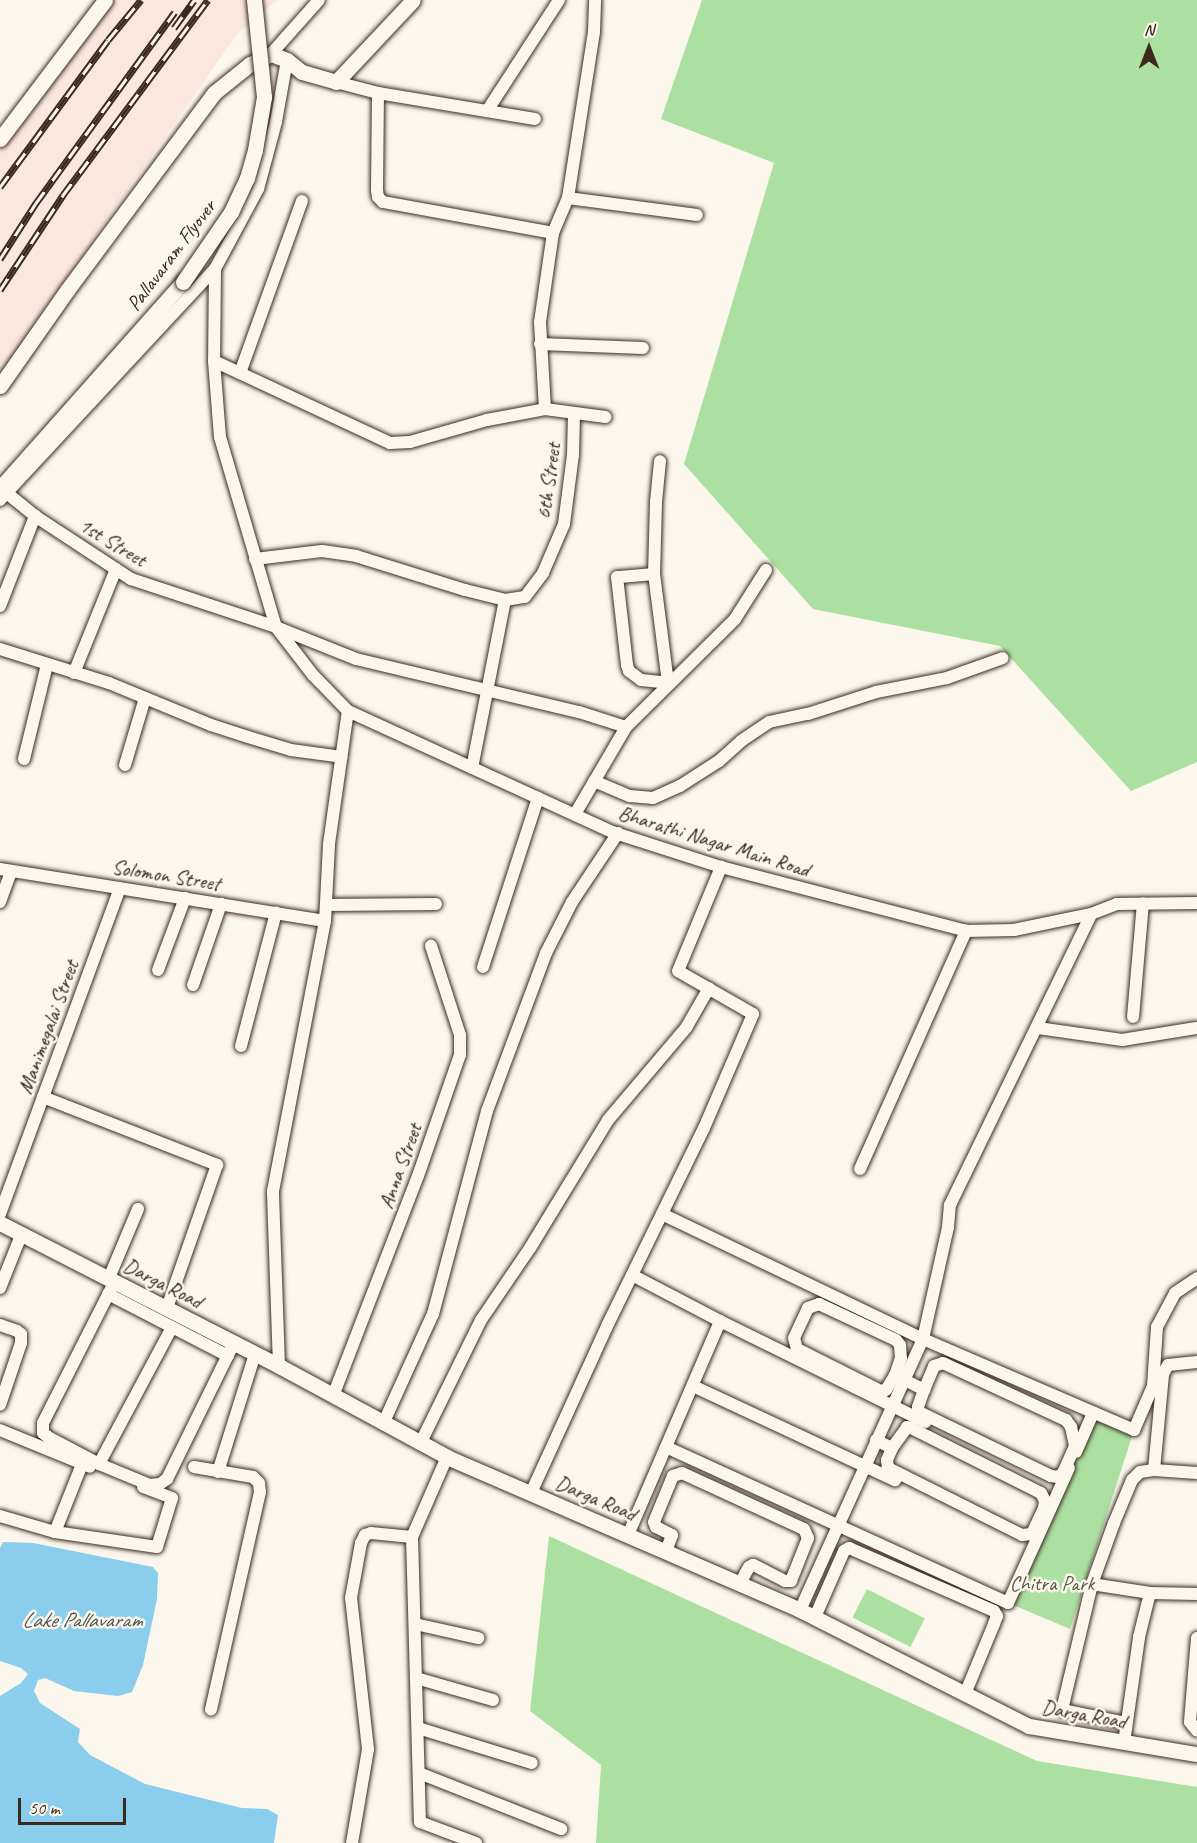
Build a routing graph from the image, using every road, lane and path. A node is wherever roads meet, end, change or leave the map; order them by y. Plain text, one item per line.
1 (105, 0) edge
2 (254, 0) edge
3 (319, 0) edge
4 (413, 0) edge
5 (559, 0) edge
6 (595, 0) edge
7 (271, 54) junction
8 (287, 60) junction
9 (336, 82) junction
10 (378, 93) junction
11 (487, 111) junction
12 (535, 119) dead end
13 (0, 139) edge
14 (568, 198) junction
15 (303, 201) dead end
16 (697, 215) dead end
17 (553, 233) junction
18 (215, 269) junction
19 (540, 344) junction
20 (643, 348) dead end
21 (214, 361) junction
22 (240, 373) junction
23 (0, 386) edge
24 (544, 409) junction
25 (574, 413) junction
26 (605, 417) dead end
27 (660, 461) dead end
28 (3, 494) edge
29 (35, 516) junction
30 (255, 559) junction
31 (116, 569) junction
32 (766, 570) dead end
33 (654, 574) junction
34 (505, 600) junction
35 (0, 606) edge
36 (276, 627) junction
37 (0, 649) edge
38 (1003, 658) dead end
39 (47, 665) junction
40 (74, 673) junction
41 (668, 683) junction
42 (488, 691) junction
43 (145, 698) junction
44 (348, 711) junction
45 (626, 727) junction
46 (342, 757) junction
47 (24, 759) dead end
48 (125, 765) dead end
49 (472, 768) junction
50 (594, 781) junction
51 (538, 798) junction
52 (575, 814) junction
53 (618, 833) junction
54 (721, 867) junction
55 (5, 870) edge
56 (120, 888) junction
57 (185, 898) junction
58 (0, 902) edge
59 (1143, 903) junction
60 (1197, 903) edge
61 (221, 904) junction
62 (436, 904) dead end
63 (326, 905) junction
64 (276, 913) junction
65 (1091, 914) junction
66 (325, 921) junction
67 (966, 931) junction
68 (431, 946) dead end
69 (483, 967) dead end
70 (158, 970) dead end
71 (194, 985) dead end
72 (709, 988) junction
73 (1133, 1017) dead end
74 (1038, 1028) junction
75 (1196, 1028) edge
76 (241, 1046) dead end
77 (43, 1097) junction
78 (860, 1168) dead end
79 (138, 1209) dead end
80 (0, 1214) edge
81 (662, 1214) junction
82 (0, 1223) edge
83 (22, 1233) junction
84 (632, 1275) junction
85 (1197, 1278) edge
86 (111, 1285) junction
87 (0, 1288) edge
88 (167, 1308) junction
89 (720, 1321) junction
90 (0, 1325) edge
91 (172, 1327) junction
92 (923, 1339) junction
93 (231, 1349) junction
94 (255, 1354) junction
95 (1197, 1362) edge
96 (279, 1366) junction
97 (900, 1377) junction
98 (693, 1386) junction
99 (924, 1389) junction
100 (333, 1396) junction
101 (0, 1403) edge
102 (891, 1407) junction
103 (1093, 1413) junction
104 (383, 1424) junction
105 (0, 1430) edge
106 (876, 1440) junction
107 (420, 1444) junction
108 (666, 1447) junction
109 (892, 1448) junction
110 (447, 1457) junction
111 (82, 1464) junction
112 (99, 1464) junction
113 (865, 1466) junction
114 (194, 1467) dead end
115 (1154, 1470) junction
116 (218, 1472) junction
117 (1197, 1473) edge
118 (1062, 1486) junction
119 (531, 1493) junction
120 (0, 1516) edge
121 (838, 1525) junction
122 (55, 1532) junction
123 (628, 1534) junction
124 (412, 1537) junction
125 (1035, 1545) junction
126 (666, 1551) junction
127 (740, 1583) junction
128 (1092, 1584) junction
129 (1150, 1593) junction
130 (1197, 1594) edge
131 (800, 1610) junction
132 (815, 1617) junction
133 (415, 1624) junction
134 (478, 1638) dead end
135 (1197, 1638) edge
136 (416, 1678) junction
137 (965, 1694) junction
138 (493, 1700) dead end
139 (211, 1710) dead end
140 (1126, 1723) junction
141 (418, 1728) junction
142 (1197, 1731) edge
143 (1124, 1743) junction
144 (1197, 1754) edge
145 (532, 1763) dead end
146 (419, 1773) junction
147 (561, 1829) dead end
148 (352, 1843) edge
149 (476, 1843) edge

1 - 13 street
2 - 28 street, Pallavaram Flyover, bridge
3 - 7 street
4 - 9 street
5 - 11 street
6 - 14 street
7 - 8 street
7 - 23 street
8 - 9 street
8 - 18 street
9 - 10 street
10 - 11 street
10 - 17 street
11 - 12 street
14 - 16 street
14 - 17 street
15 - 22 street
17 - 19 street
18 - 21 street
18 - 28 street
19 - 20 street
19 - 24 street
21 - 22 street
21 - 30 street
22 - 24 street
24 - 25 street
25 - 26 street
25 - 34 street, 6th Street
27 - 33 street
28 - 29 street, 1st Street
29 - 31 street, 1st Street
29 - 35 street
30 - 34 street
30 - 36 street
31 - 36 street, 1st Street
31 - 40 street
32 - 41 street
33 - 41 street
33 - 41 street
34 - 42 street
36 - 42 street, 1st Street
36 - 44 street, Bharathi Nagar Main Road
37 - 39 street
38 - 50 street
39 - 40 street
39 - 47 street
40 - 43 street
41 - 45 street
42 - 45 street, 1st Street
42 - 49 street
43 - 46 street
43 - 48 street
44 - 46 street
44 - 49 street, Bharathi Nagar Main Road
45 - 50 street
46 - 63 street
49 - 51 street, Bharathi Nagar Main Road
50 - 52 street
51 - 52 street, Bharathi Nagar Main Road
51 - 69 street
52 - 53 street, Bharathi Nagar Main Road
53 - 54 street, Bharathi Nagar Main Road
53 - 104 street
54 - 67 street, Bharathi Nagar Main Road
54 - 72 street
55 - 56 street, Solomon Street
55 - 58 street
56 - 57 street, Solomon Street
56 - 77 street, Manimegalai Street
57 - 61 street, Solomon Street
57 - 70 street
59 - 60 street, Bharathi Nagar Main Road
59 - 65 street, Bharathi Nagar Main Road
59 - 73 street
61 - 64 street, Solomon Street
61 - 71 street
62 - 63 street
63 - 66 street
64 - 66 street, Solomon Street
64 - 76 street
65 - 67 street, Bharathi Nagar Main Road
65 - 74 street
66 - 96 street
67 - 78 street
68 - 100 street, Anna Street
72 - 81 street
72 - 107 street
74 - 75 street
74 - 92 street
77 - 80 street, Manimegalai Street
77 - 88 street
79 - 86 street
81 - 84 street
81 - 92 street
82 - 83 street, Darga Road
83 - 86 street, Darga Road
83 - 87 street
84 - 89 street
84 - 119 street
85 - 103 street
86 - 88 street, Darga Road
86 - 91 street
86 - 112 street
88 - 93 street, Darga Road
89 - 98 street
89 - 102 street
90 - 101 street
91 - 93 street
91 - 112 street
92 - 97 street
92 - 103 street
93 - 94 street, Darga Road
93 - 112 street
94 - 96 street, Darga Road
94 - 116 street
95 - 115 street
96 - 100 street, Darga Road
97 - 97 street
97 - 99 street
97 - 102 street
98 - 108 street
98 - 113 street
99 - 99 street
100 - 104 street, Darga Road
102 - 106 street
102 - 118 street
103 - 118 street
104 - 107 street, Darga Road
105 - 111 street
106 - 109 street
106 - 113 street
107 - 110 street, Darga Road
108 - 121 street
108 - 123 street
109 - 109 street
110 - 119 street, Darga Road
110 - 124 street
111 - 122 street
111 - 122 street
113 - 121 street
113 - 125 street
114 - 116 street
115 - 117 street
115 - 128 street
116 - 139 street
118 - 125 street
119 - 123 street, Darga Road
120 - 122 street
121 - 125 street
121 - 131 street
123 - 126 street, Darga Road
124 - 133 street
124 - 148 street
126 - 127 street, Darga Road
126 - 127 street
127 - 131 street, Darga Road
128 - 129 street
128 - 140 street
129 - 130 street
129 - 140 street
131 - 132 street, Darga Road
132 - 137 street, Darga Road
132 - 137 street
133 - 134 street
133 - 136 street
135 - 142 street
136 - 138 street
136 - 141 street
137 - 143 street, Darga Road
140 - 143 street
141 - 145 street
141 - 146 street
143 - 144 street, Darga Road
146 - 147 street
146 - 149 street

